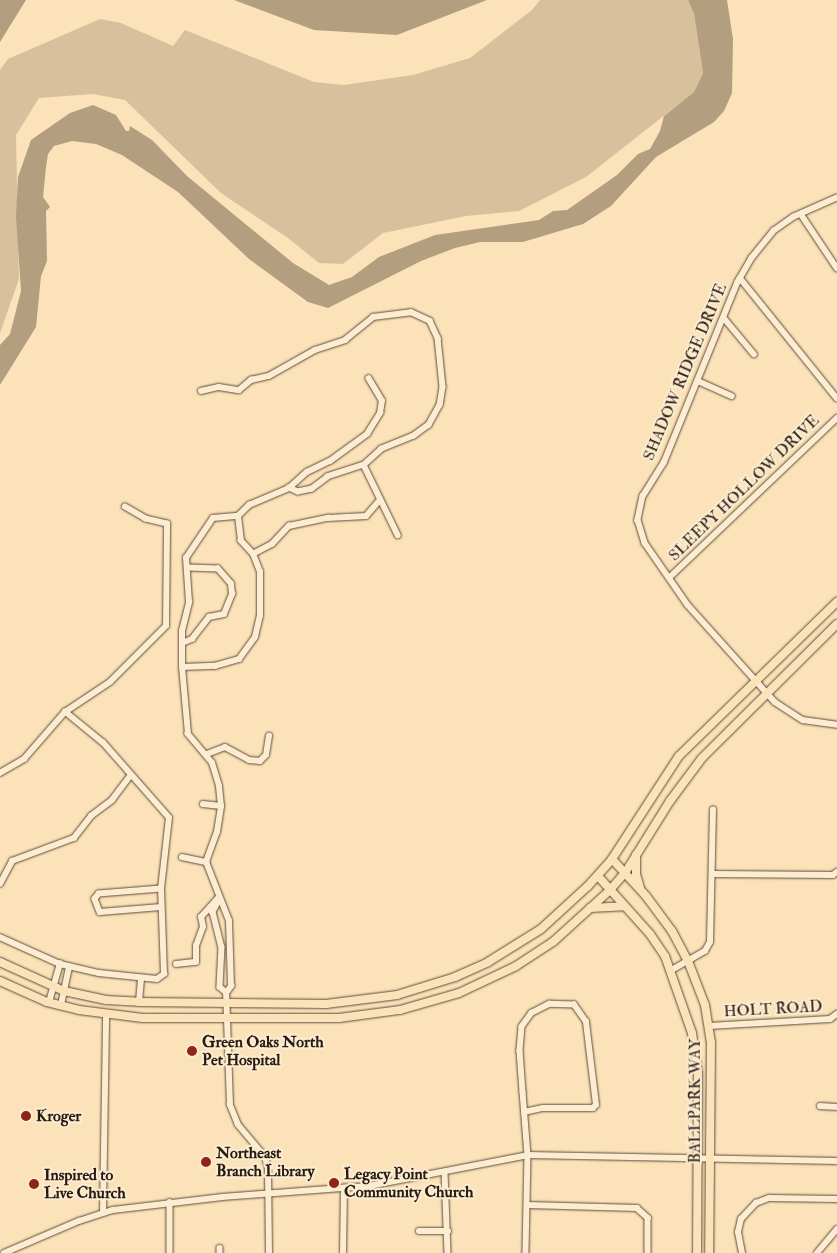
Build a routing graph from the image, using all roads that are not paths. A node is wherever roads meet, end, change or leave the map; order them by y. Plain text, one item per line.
1 (837, 198) edge
2 (801, 214) junction
3 (837, 268) edge
4 (740, 278) junction
5 (724, 318) junction
6 (754, 354) dead end
7 (370, 379) dead end
8 (698, 381) junction
9 (201, 390) dead end
10 (732, 396) dead end
11 (837, 398) edge
12 (837, 418) edge
13 (364, 465) junction
14 (289, 488) junction
15 (379, 501) junction
16 (125, 506) dead end
17 (238, 516) junction
18 (398, 535) dead end
19 (253, 554) junction
20 (189, 568) junction
21 (669, 578) junction
22 (837, 602) edge
23 (837, 624) edge
24 (182, 643) junction
25 (182, 667) junction
26 (756, 680) junction
27 (767, 692) junction
28 (65, 712) junction
29 (837, 725) edge
30 (269, 736) dead end
31 (207, 754) junction
32 (0, 773) edge
33 (131, 774) junction
34 (203, 804) dead end
35 (221, 806) junction
36 (713, 810) dead end
37 (637, 851) junction
38 (182, 857) dead end
39 (612, 859) junction
40 (206, 862) junction
41 (837, 872) edge
42 (625, 873) junction
43 (713, 874) junction
44 (598, 876) junction
45 (0, 884) edge
46 (161, 889) junction
47 (610, 890) junction
48 (640, 890) junction
49 (219, 899) junction
50 (624, 906) junction
51 (161, 907) junction
52 (588, 908) junction
53 (0, 937) edge
54 (688, 961) junction
55 (0, 962) edge
56 (60, 964) junction
57 (176, 964) dead end
58 (69, 967) junction
59 (672, 970) junction
60 (141, 978) junction
61 (0, 981) edge
62 (54, 987) junction
63 (64, 991) junction
64 (226, 992) junction
65 (49, 1002) junction
66 (139, 1002) junction
67 (226, 1004) junction
68 (61, 1005) junction
69 (837, 1014) edge
70 (106, 1015) junction
71 (226, 1019) junction
72 (709, 1026) junction
73 (820, 1106) dead end
74 (837, 1107) edge
75 (524, 1112) junction
76 (528, 1155) junction
77 (698, 1159) junction
78 (709, 1159) junction
79 (837, 1161) edge
80 (445, 1172) junction
81 (344, 1188) junction
82 (270, 1194) junction
83 (837, 1199) edge
84 (170, 1202) junction
85 (527, 1204) junction
86 (103, 1213) junction
87 (837, 1229) edge
88 (418, 1231) dead end
89 (448, 1231) junction
90 (4, 1253) edge
91 (170, 1253) edge
92 (269, 1253) edge
93 (344, 1253) edge
94 (448, 1253) edge
95 (526, 1253) edge
96 (648, 1253) edge
97 (696, 1253) edge
98 (709, 1253) edge
99 (742, 1253) edge
100 (817, 1253) edge

1 - 2 street, SHADOW RIDGE DRIVE
2 - 3 street
2 - 4 street, SHADOW RIDGE DRIVE
4 - 5 street, SHADOW RIDGE DRIVE
4 - 11 street
5 - 6 street
5 - 8 street, SHADOW RIDGE DRIVE
7 - 14 street
8 - 10 street
8 - 21 street, SHADOW RIDGE DRIVE
9 - 13 street
12 - 21 street, SLEEPY HOLLOW DRIVE
13 - 14 street
13 - 15 street
14 - 17 street
15 - 18 street
15 - 19 street
16 - 28 street
17 - 19 street
17 - 20 street
19 - 25 street
20 - 24 street
20 - 24 street
21 - 26 street, SHADOW RIDGE DRIVE
22 - 26 main road
23 - 27 main road
24 - 25 street
25 - 31 street
26 - 27 street, SHADOW RIDGE DRIVE
26 - 39 main road
27 - 29 street, SHADOW RIDGE DRIVE
27 - 37 main road
28 - 32 street
28 - 33 street
30 - 31 street
31 - 35 street
33 - 45 street
33 - 46 street
34 - 35 street
35 - 40 street
36 - 43 street
37 - 42 main road
37 - 48 main road
38 - 40 street
39 - 42 main road, BALLPARK WAY
39 - 44 main road
40 - 49 street
41 - 43 street
42 - 47 main road
42 - 48 main road, BALLPARK WAY
43 - 54 street
44 - 47 main road, BALLPARK WAY
44 - 67 main road
46 - 51 street
46 - 51 street
47 - 50 main road, BALLPARK WAY
47 - 52 main road
48 - 54 main road, BALLPARK WAY
49 - 57 street
49 - 64 street
49 - 64 street
50 - 52 main road
50 - 59 main road, BALLPARK WAY
51 - 60 street
52 - 71 main road
53 - 56 street
54 - 59 street
54 - 72 main road, BALLPARK WAY
55 - 62 main road
56 - 58 street
56 - 62 street
58 - 60 street
58 - 63 street
59 - 77 main road, BALLPARK WAY
60 - 66 street
61 - 65 main road
62 - 63 main road
62 - 65 street
63 - 66 main road
63 - 68 street
64 - 67 street
65 - 68 main road
66 - 67 main road
67 - 71 street
68 - 70 main road
69 - 72 street, HOLT ROAD
70 - 71 main road
70 - 86 street
71 - 82 street
72 - 78 main road, BALLPARK WAY
73 - 74 street
75 - 75 street
75 - 76 street
76 - 77 street
76 - 80 street
76 - 85 street
77 - 78 street
77 - 97 main road, BALLPARK WAY
78 - 79 street
78 - 98 main road, BALLPARK WAY
80 - 81 street
80 - 89 street
81 - 82 street
81 - 93 street
82 - 84 street
82 - 92 street
83 - 99 street
84 - 86 street
84 - 91 street
85 - 95 street
85 - 96 street
86 - 90 street
87 - 100 street
88 - 89 street
89 - 94 street

